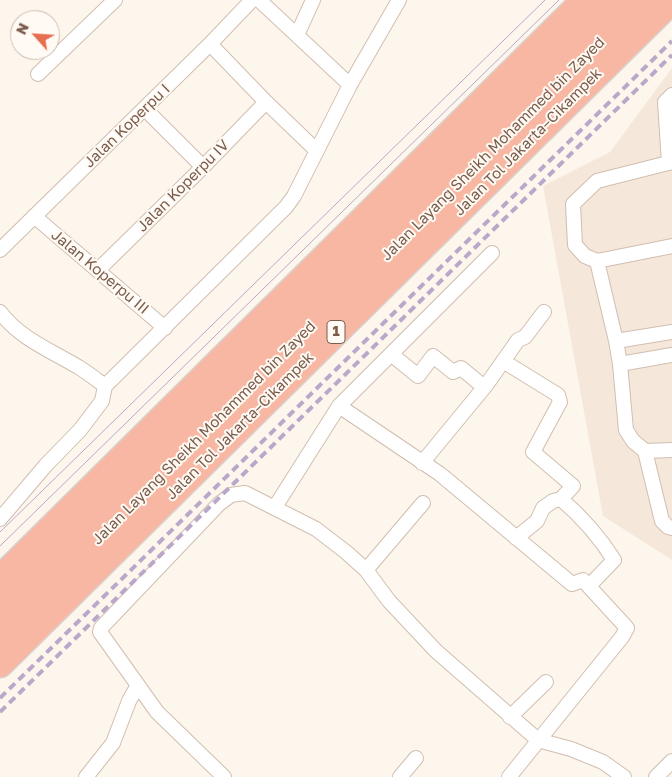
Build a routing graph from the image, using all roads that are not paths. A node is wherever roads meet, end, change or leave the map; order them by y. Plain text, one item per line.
1 (115, 0) edge
2 (252, 0) edge
3 (259, 0) edge
4 (312, 0) edge
5 (399, 0) edge
6 (586, 0) edge
7 (613, 0) edge
8 (643, 0) edge
9 (672, 0) edge
10 (297, 35) junction
11 (210, 44) junction
12 (38, 74) dead end
13 (350, 85) junction
14 (672, 95) edge
15 (266, 102) junction
16 (145, 109) junction
17 (317, 151) junction
18 (671, 163) edge
19 (203, 167) junction
20 (34, 216) junction
21 (672, 246) edge
22 (0, 250) edge
23 (492, 253) dead end
24 (598, 261) junction
25 (98, 270) junction
26 (0, 312) edge
27 (544, 312) dead end
28 (165, 328) junction
29 (672, 332) edge
30 (616, 341) junction
31 (391, 354) junction
32 (672, 355) edge
33 (503, 361) junction
34 (620, 364) junction
35 (105, 386) junction
36 (484, 388) junction
37 (339, 406) junction
38 (672, 450) edge
39 (645, 451) junction
40 (422, 462) junction
41 (561, 499) junction
42 (423, 503) dead end
43 (276, 507) junction
44 (0, 519) edge
45 (672, 528) edge
46 (516, 538) junction
47 (366, 570) junction
48 (0, 579) edge
49 (589, 586) junction
50 (0, 605) edge
51 (0, 634) edge
52 (0, 664) edge
53 (546, 682) dead end
54 (138, 685) junction
55 (510, 717) junction
56 (538, 740) junction
57 (416, 758) dead end
58 (672, 761) edge
59 (86, 777) edge
60 (224, 777) edge
61 (400, 777) edge
62 (509, 777) edge
63 (624, 777) edge
64 (656, 777) edge

1 - 12 street
2 - 11 street, Jalan Koperpu I
3 - 10 street
4 - 10 street
5 - 13 street
6 - 48 highway
7 - 50 highway, Jalan Layang Sheikh Mohammed bin Zayed
8 - 51 highway, Jalan Layang Sheikh Mohammed bin Zayed / 1
9 - 52 highway, Jalan Tol Jakarta–Cikampek / 1
10 - 13 street
11 - 15 street
11 - 16 street, Jalan Koperpu I
13 - 17 street
14 - 18 street
15 - 17 street
15 - 19 street, Jalan Koperpu IV
16 - 19 street
16 - 20 street, Jalan Koperpu I
17 - 28 street
18 - 24 street
19 - 25 street, Jalan Koperpu IV
20 - 22 street, Jalan Koperpu I
20 - 25 street, Jalan Koperpu III
21 - 24 street
23 - 31 street
24 - 30 street
25 - 28 street, Jalan Koperpu III
26 - 35 street
27 - 33 street
28 - 35 street
29 - 30 street
30 - 34 street
31 - 36 street
31 - 37 street
32 - 34 street
33 - 36 street
33 - 41 street
34 - 39 street
35 - 44 street
36 - 40 street
37 - 40 street
37 - 43 street
38 - 39 street
39 - 45 street
40 - 46 street
41 - 46 street
41 - 49 street
42 - 47 street
43 - 47 street
43 - 54 street
46 - 49 street
47 - 55 street
49 - 56 street
53 - 55 street
54 - 59 street
54 - 60 street
55 - 56 street
56 - 62 street
56 - 63 street
57 - 61 street
58 - 64 street

